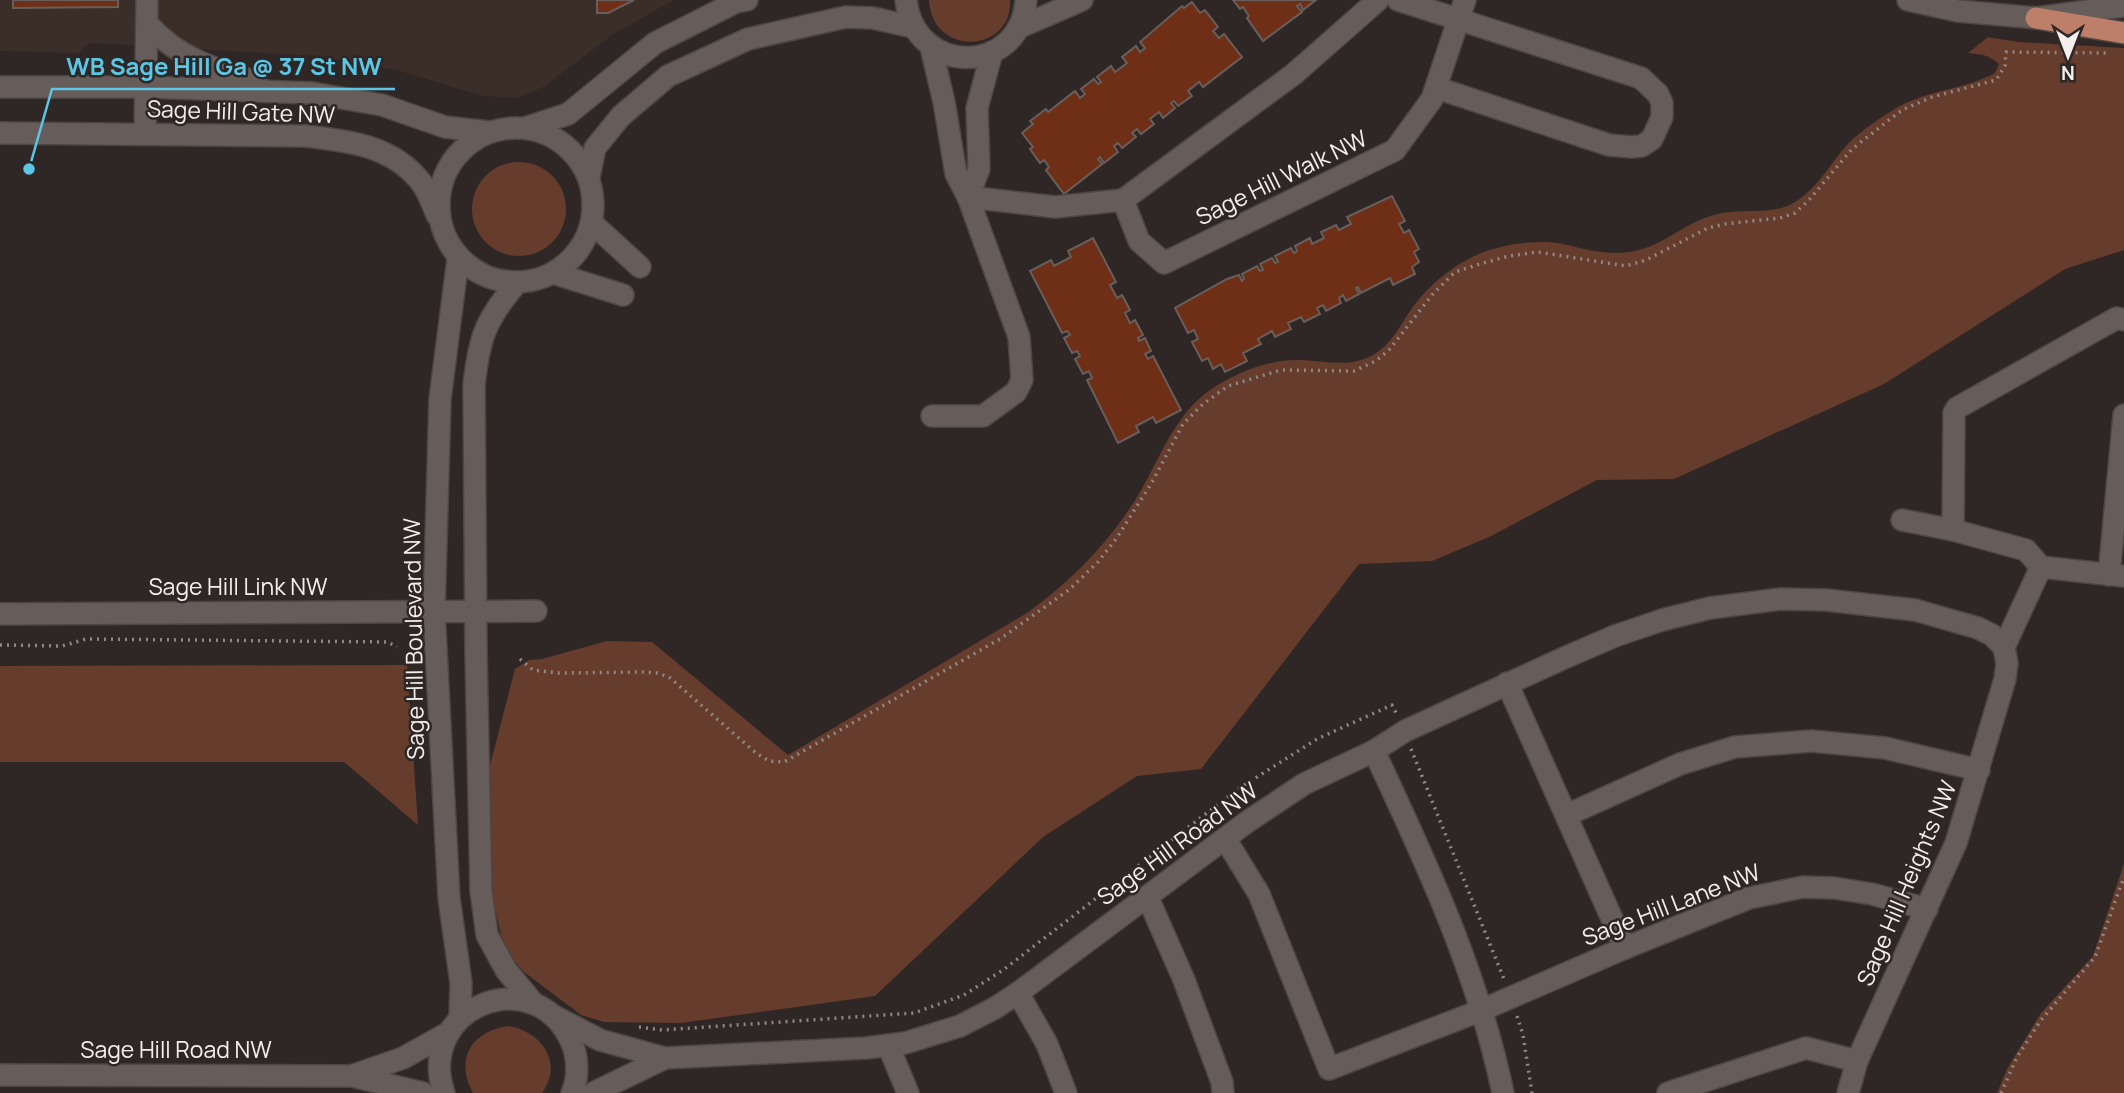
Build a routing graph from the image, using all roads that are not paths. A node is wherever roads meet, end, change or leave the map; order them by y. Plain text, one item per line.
1 (147, 0) edge
2 (747, 0) edge
3 (906, 0) edge
4 (1026, 0) edge
5 (1082, 0) edge
6 (1378, 0) edge
7 (1398, 0) edge
8 (1908, 0) edge
9 (2124, 6) edge
10 (1462, 10) edge
11 (2036, 18) junction
12 (147, 23) junction
13 (913, 27) junction
14 (1018, 28) junction
15 (2122, 43) edge
16 (931, 47) junction
17 (992, 52) junction
18 (0, 87) edge
19 (146, 87) junction
20 (1437, 88) junction
21 (282, 90) junction
22 (525, 128) junction
23 (489, 132) junction
24 (0, 133) edge
25 (145, 134) junction
26 (589, 177) junction
27 (968, 197) junction
28 (1123, 200) junction
29 (441, 223) junction
30 (592, 223) junction
31 (458, 259) junction
32 (640, 267) dead end
33 (553, 274) junction
34 (516, 284) junction
35 (624, 295) dead end
36 (2124, 320) edge
37 (2124, 415) edge
38 (932, 416) dead end
39 (1902, 520) dead end
40 (1954, 530) junction
41 (2040, 567) junction
42 (2117, 575) edge
43 (434, 611) junction
44 (475, 611) junction
45 (536, 611) dead end
46 (0, 614) edge
47 (2004, 647) junction
48 (1507, 683) junction
49 (1374, 751) junction
50 (1979, 770) junction
51 (1567, 815) junction
52 (1226, 839) junction
53 (1148, 898) junction
54 (1927, 909) junction
55 (1625, 948) junction
56 (1018, 993) junction
57 (534, 1004) junction
58 (1482, 1010) junction
59 (552, 1015) junction
60 (454, 1026) junction
61 (888, 1045) junction
62 (666, 1058) junction
63 (1857, 1061) junction
64 (0, 1075) edge
65 (352, 1076) junction
66 (122, 1084) edge
67 (265, 1084) edge
68 (1673, 1092) edge
69 (423, 1093) edge
70 (444, 1093) edge
71 (572, 1093) edge
72 (593, 1093) edge
73 (908, 1093) edge
74 (1066, 1093) edge
75 (1223, 1093) edge
76 (1503, 1093) edge
77 (1848, 1093) edge

1 - 12 street
2 - 22 street
3 - 13 street
4 - 14 street
5 - 14 street
6 - 28 street
7 - 10 street
8 - 11 street
9 - 11 street
10 - 20 street, Sage Hill Walk NW
10 - 20 street
11 - 15 main road
12 - 19 street
12 - 21 street
13 - 16 street
13 - 26 street
14 - 17 street
16 - 17 street
16 - 27 street
17 - 27 street
18 - 19 street, Sage Hill Gate NW
19 - 21 street, Sage Hill Gate NW
19 - 25 street
20 - 28 street, Sage Hill Walk NW
21 - 23 street, Sage Hill Gate NW
22 - 23 street
22 - 26 street
23 - 29 street
24 - 25 street, Sage Hill Gate NW
25 - 29 street, Sage Hill Gate NW
26 - 30 street
27 - 28 street
27 - 38 street
29 - 31 street
30 - 32 street
30 - 33 street
31 - 34 street
31 - 43 street, Sage Hill Boulevard NW
33 - 34 street
33 - 35 street
34 - 44 street
36 - 40 street
37 - 42 street
39 - 40 street
40 - 41 street
41 - 42 street
41 - 47 street
43 - 44 street, Sage Hill Link NW
43 - 46 street, Sage Hill Link NW
43 - 60 street, Sage Hill Boulevard NW
44 - 45 street, Sage Hill Link NW
44 - 57 street
47 - 48 street
47 - 50 street, Sage Hill Heights NW
48 - 49 street
48 - 51 street
49 - 52 street, Sage Hill Road NW
49 - 58 street
50 - 51 street
50 - 54 street, Sage Hill Heights NW
51 - 55 street
52 - 53 street, Sage Hill Road NW
52 - 58 street, Sage Hill Lane NW
53 - 56 street, Sage Hill Road NW
53 - 75 street
54 - 55 street, Sage Hill Lane NW
54 - 63 street, Sage Hill Heights NW
55 - 58 street, Sage Hill Lane NW
56 - 61 street, Sage Hill Road NW
56 - 74 street
57 - 59 street, Sage Hill Road NW
57 - 60 street, Sage Hill Road NW
58 - 76 street
59 - 62 street, Sage Hill Road NW
59 - 71 street
60 - 65 street, Sage Hill Road NW
60 - 70 street, Sage Hill Boulevard NW
61 - 62 street, Sage Hill Road NW
61 - 73 street
62 - 72 street, Sage Hill Road NW
63 - 68 street
63 - 77 street, Sage Hill Heights NW
64 - 66 street, Sage Hill Road NW
65 - 67 street, Sage Hill Road NW
65 - 69 street, Sage Hill Road NW
66 - 67 street, Sage Hill Road NW

